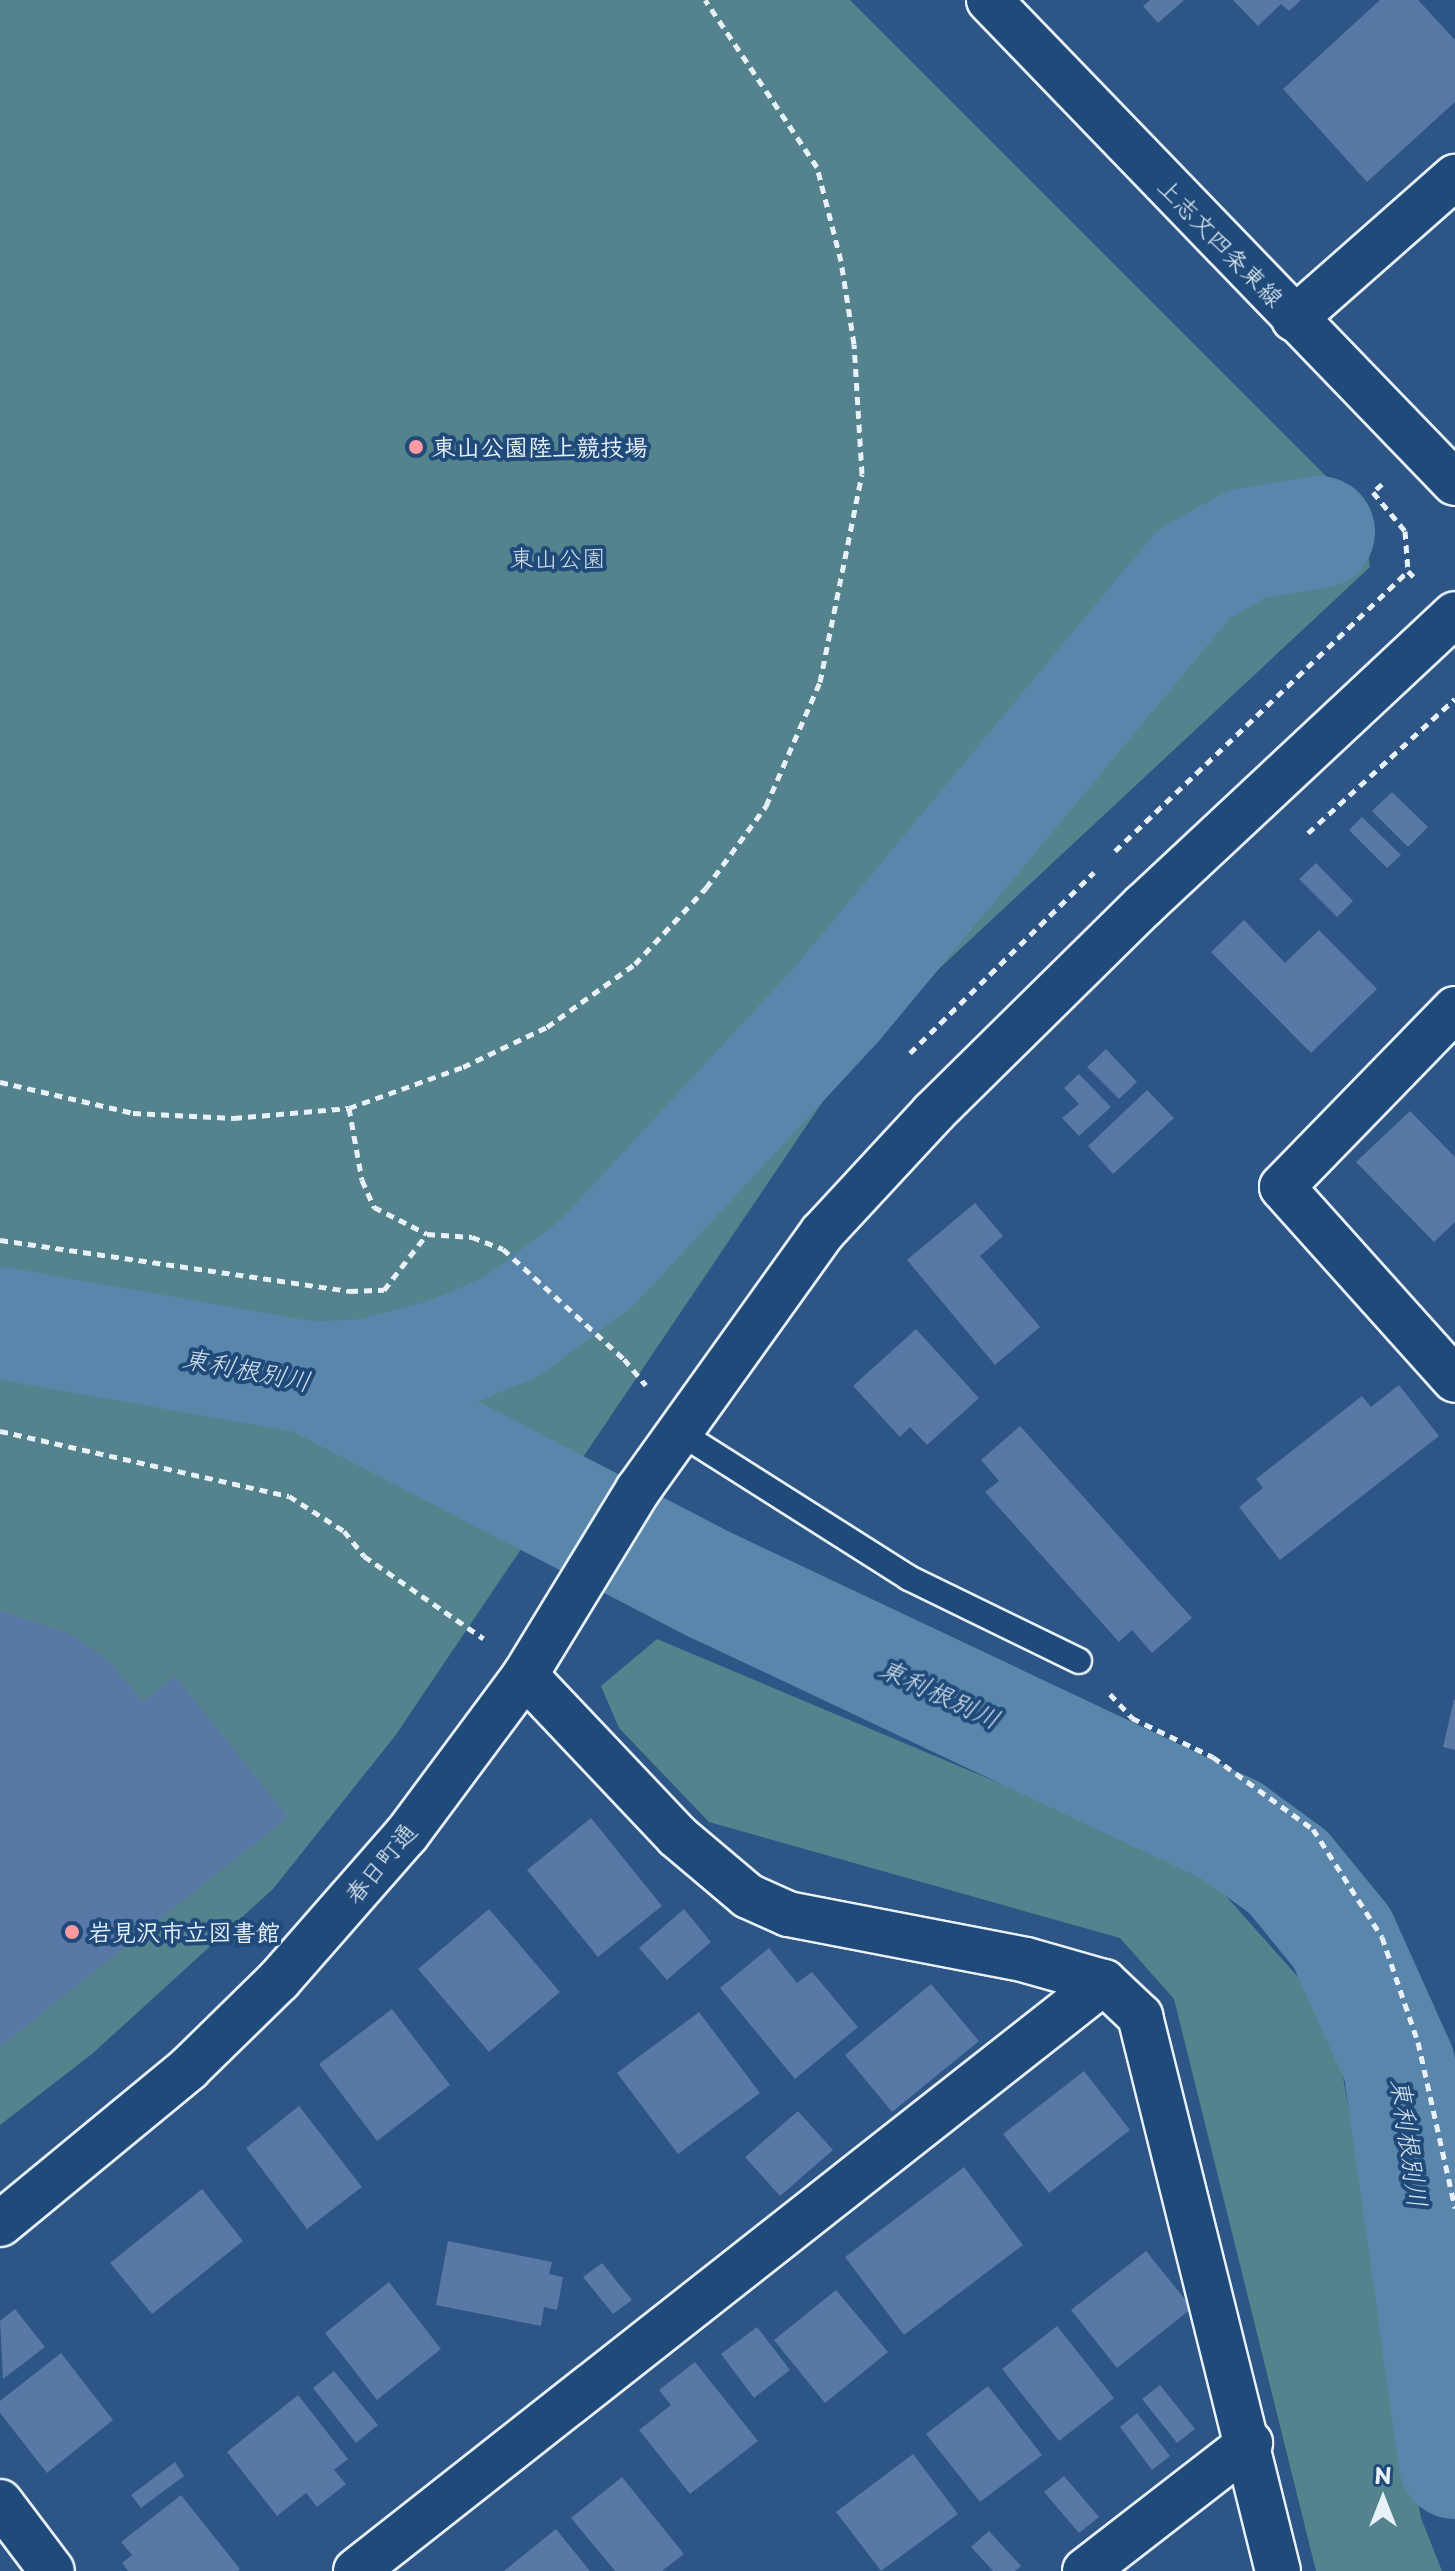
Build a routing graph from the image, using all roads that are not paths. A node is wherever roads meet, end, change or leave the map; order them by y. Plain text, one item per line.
1 (989, 0) edge
2 (1455, 177) edge
3 (1294, 319) junction
4 (1455, 483) edge
5 (1455, 614) edge
6 (1455, 1009) edge
7 (1455, 1380) edge
8 (679, 1432) junction
9 (1079, 1661) road end
10 (525, 1675) junction
11 (1104, 1982) junction
12 (0, 2224) edge
13 (1250, 2443) junction
14 (0, 2502) edge
15 (52, 2571) edge
16 (356, 2571) edge
17 (1085, 2571) edge
18 (1278, 2571) edge

1 - 3 street, 上志文四条東線
2 - 3 street
3 - 4 street, 上志文四条東線
5 - 8 street, 春日町通
6 - 7 street
8 - 9 lane
8 - 10 street, 春日町通
10 - 11 street
10 - 12 street, 春日町通
11 - 13 street
11 - 16 street
13 - 17 street
13 - 18 street
14 - 15 street

